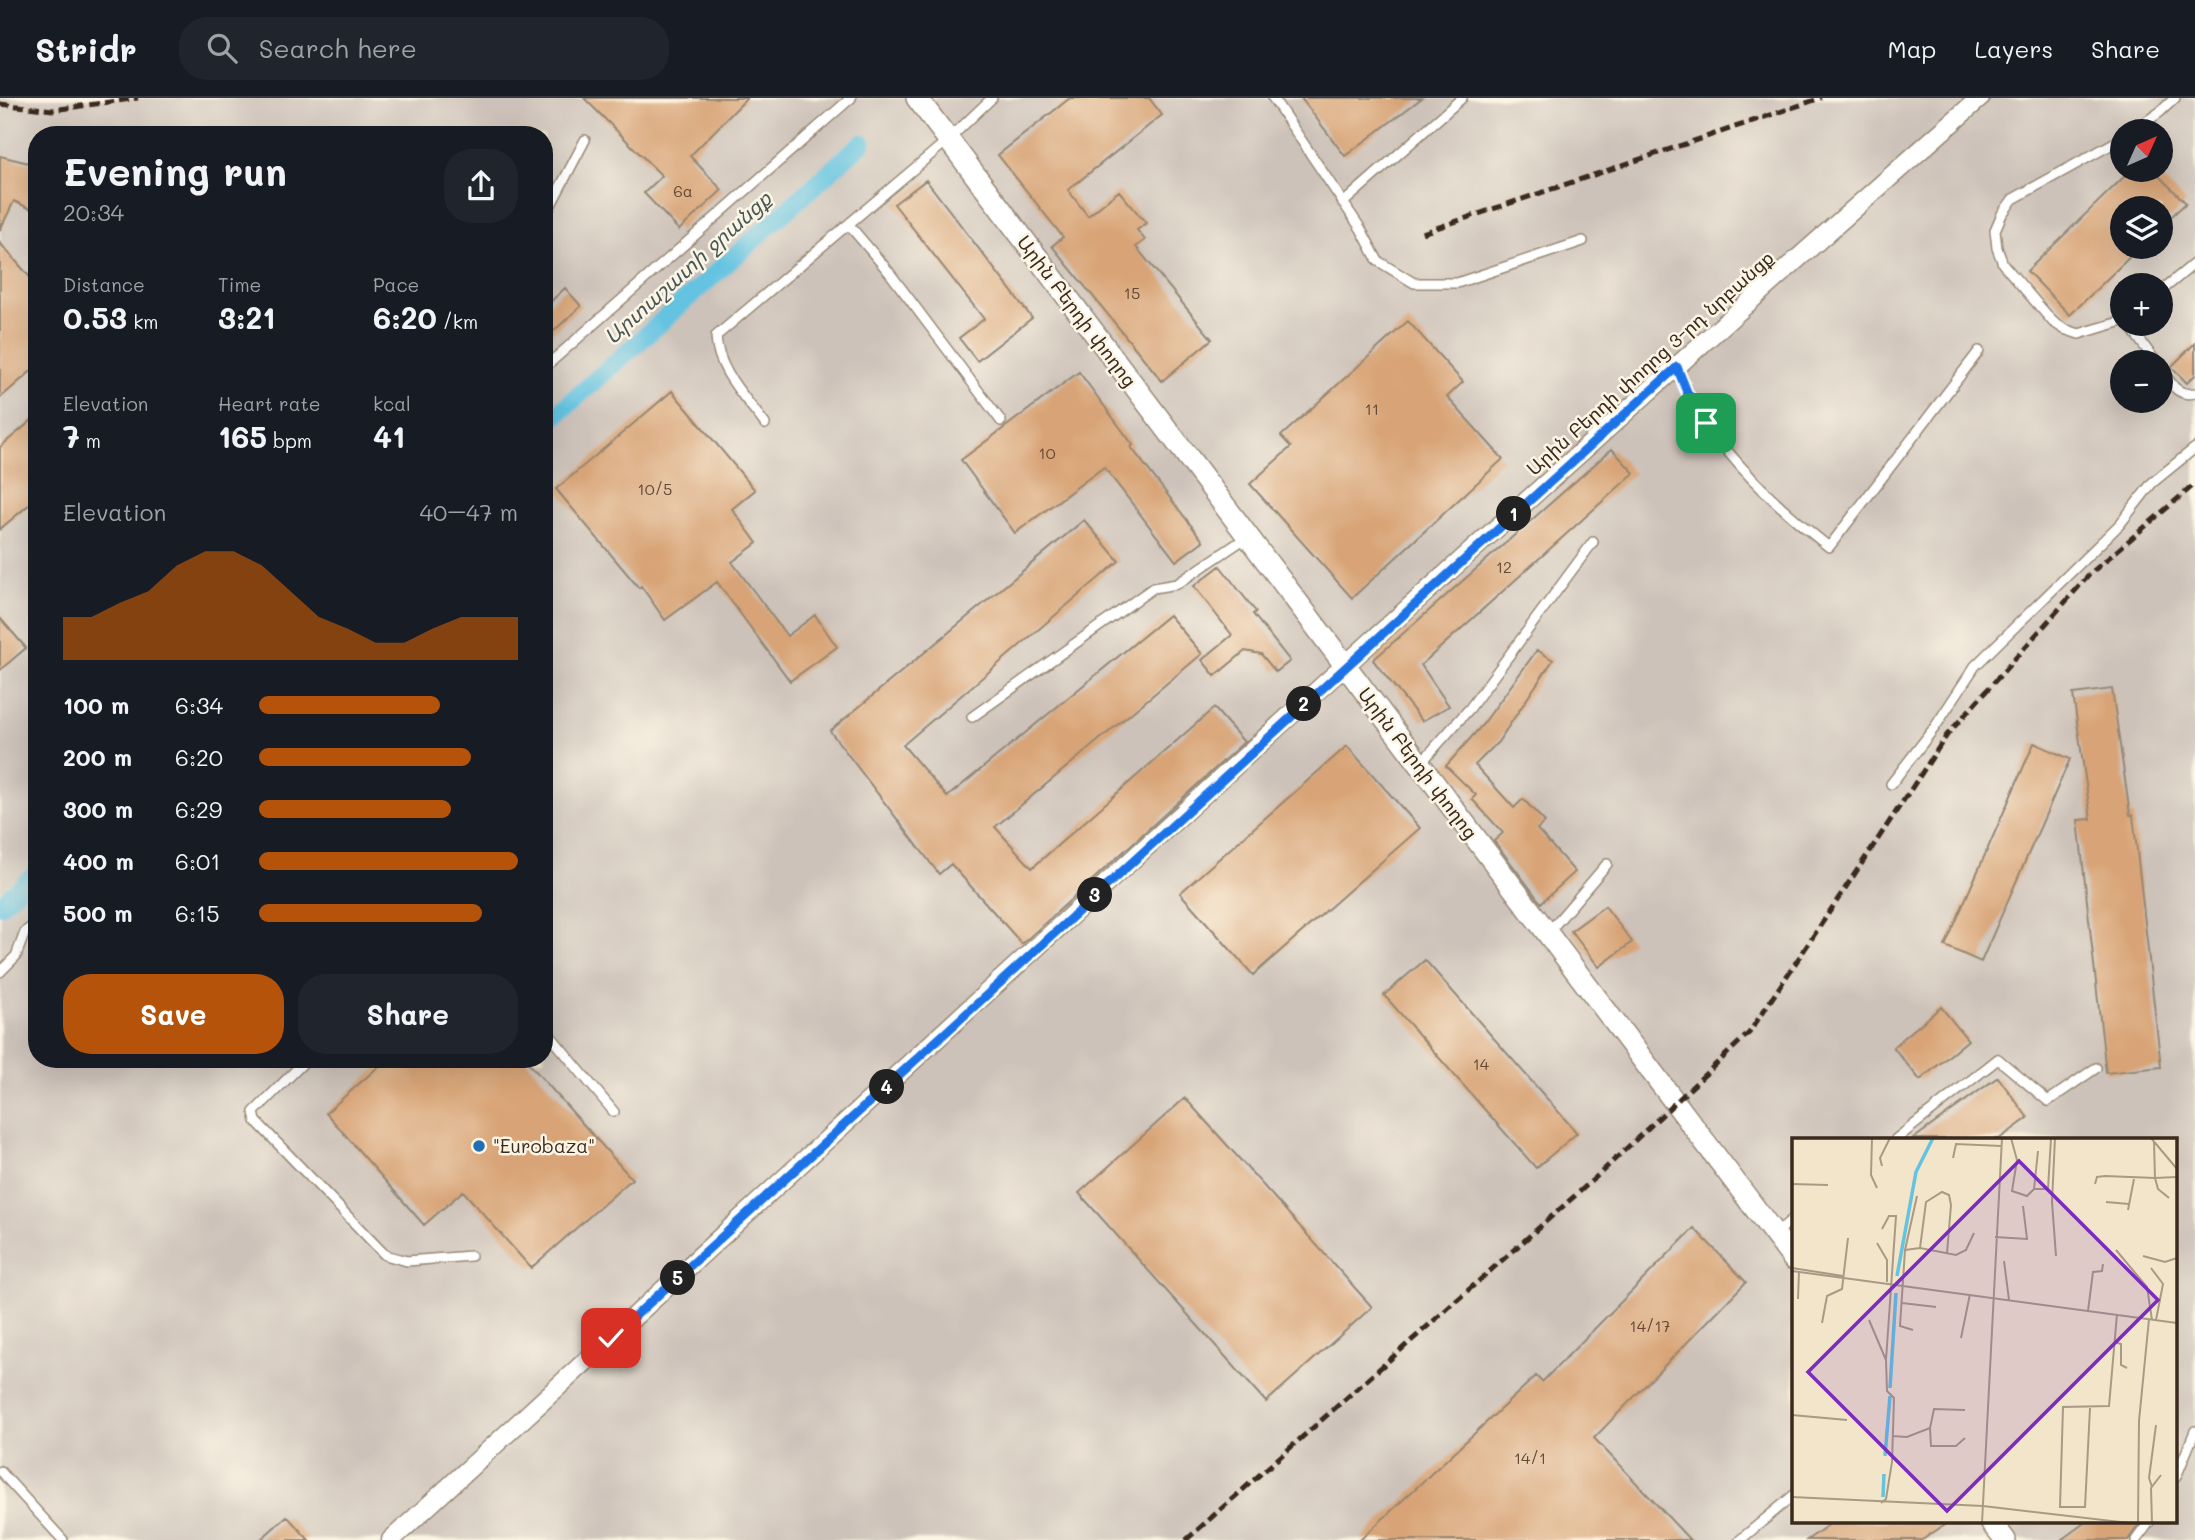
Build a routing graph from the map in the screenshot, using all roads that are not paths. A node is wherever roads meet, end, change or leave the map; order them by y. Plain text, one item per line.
1 (851, 98) edge
2 (917, 98) edge
3 (992, 98) edge
4 (1273, 98) edge
5 (1462, 98) edge
6 (1980, 98) edge
7 (2175, 98) edge
8 (2150, 119) edge
9 (585, 140) dead end
10 (948, 140) junction
11 (2110, 145) edge
12 (553, 201) edge
13 (1343, 203) junction
14 (849, 225) junction
15 (1583, 241) dead end
16 (2195, 263) edge
17 (2173, 281) edge
18 (2110, 325) edge
19 (1979, 351) dead end
20 (553, 360) edge
21 (1677, 367) junction
22 (2173, 385) edge
23 (2195, 393) edge
24 (1000, 421) dead end
25 (765, 424) dead end
26 (2195, 449) edge
27 (1247, 537) junction
28 (1593, 542) dead end
29 (1346, 667) junction
30 (972, 717) dead end
31 (1419, 764) junction
32 (1891, 784) dead end
33 (1607, 864) dead end
34 (28, 930) edge
35 (1547, 934) junction
36 (0, 972) edge
37 (553, 1039) edge
38 (298, 1068) edge
39 (2096, 1068) dead end
40 (614, 1112) dead end
41 (1896, 1138) edge
42 (1792, 1220) edge
43 (1774, 1234) junction
44 (471, 1256) dead end
45 (1792, 1257) edge
46 (2195, 1431) edge
47 (0, 1471) edge
48 (2178, 1472) edge
49 (1792, 1497) edge
50 (1991, 1522) edge
51 (2149, 1522) edge
52 (1751, 1536) edge
53 (63, 1540) edge
54 (391, 1540) edge
55 (1740, 1540) edge
56 (2005, 1540) edge
57 (2136, 1540) edge

1 - 20 lane
2 - 10 street, Արին Բերդի փողոց
3 - 10 lane
4 - 13 lane
5 - 13 lane
6 - 21 street, Արին Բերդի փողոց 3-րդ նրբանցք
7 - 8 lane
9 - 12 lane
10 - 14 lane
10 - 27 street, Արին Բերդի փողոց
11 - 18 lane
13 - 15 lane
14 - 24 lane
14 - 25 lane
16 - 17 lane
19 - 21 lane
21 - 29 street, Արին Բերդի փողոց 3-րդ նրբանցք
22 - 23 lane
26 - 32 lane
27 - 29 street, Արին Բերդի փողոց
27 - 30 lane
28 - 31 lane
29 - 31 street, Արին Բերդի փողոց
29 - 54 street, Արին Բերդի փողոց 3-րդ նրբանցք
31 - 35 street, Արին Բերդի փողոց
33 - 35 lane
34 - 36 lane
35 - 43 street, Արին Բերդի փողոց
37 - 40 lane
38 - 44 lane
39 - 41 lane
42 - 43 lane
43 - 45 street, Արին Բերդի փողոց
46 - 48 lane
47 - 53 lane
49 - 52 lane
50 - 56 street
51 - 57 lane
52 - 55 lane

